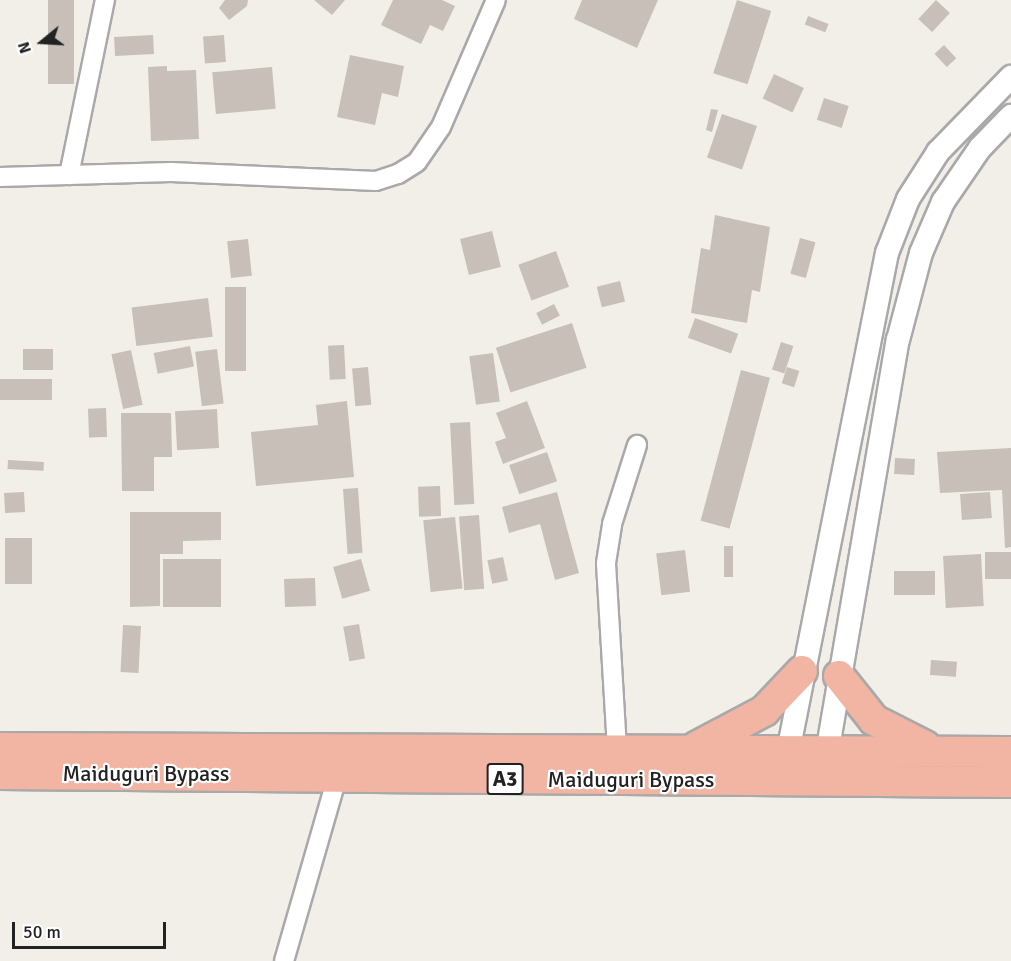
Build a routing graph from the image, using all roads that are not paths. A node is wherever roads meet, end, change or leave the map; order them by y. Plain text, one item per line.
1 (105, 0) edge
2 (496, 0) edge
3 (1011, 77) edge
4 (1011, 116) edge
5 (69, 175) junction
6 (0, 177) edge
7 (877, 294) junction
8 (908, 301) junction
9 (637, 445) dead end
10 (802, 671) junction
11 (839, 676) junction
12 (0, 748) edge
13 (617, 749) junction
14 (691, 749) junction
15 (788, 750) junction
16 (826, 750) junction
17 (939, 752) junction
18 (1011, 752) edge
19 (341, 762) junction
20 (0, 774) edge
21 (782, 780) junction
22 (823, 781) junction
23 (1011, 782) edge
24 (284, 961) edge

1 - 5 street
2 - 5 street
3 - 7 street
4 - 8 street
5 - 6 street
7 - 8 street
7 - 10 street
8 - 11 street
9 - 13 street
10 - 14 highway
10 - 15 street
11 - 16 street
11 - 17 highway
12 - 19 highway, Maiduguri Bypass / A3
13 - 14 highway, Maiduguri Bypass / A3
13 - 19 highway, Maiduguri Bypass / A3
14 - 15 highway, Maiduguri Bypass / A3
15 - 16 highway, Maiduguri Bypass / A3
15 - 21 street
16 - 17 highway, Maiduguri Bypass / A3
16 - 22 street
17 - 18 highway, Maiduguri Bypass / A3
19 - 20 highway, Maiduguri Bypass / A3
19 - 21 highway, Maiduguri Bypass / A3
19 - 24 street
21 - 22 highway, Maiduguri Bypass / A3
22 - 23 highway, Maiduguri Bypass / A3

